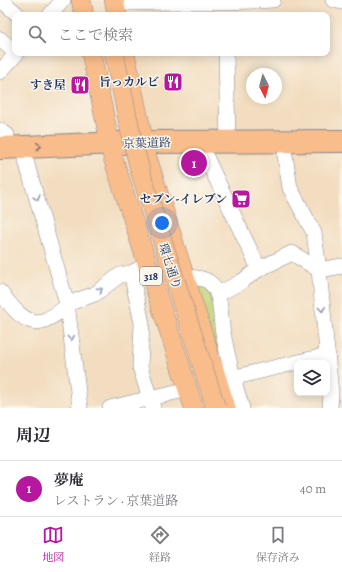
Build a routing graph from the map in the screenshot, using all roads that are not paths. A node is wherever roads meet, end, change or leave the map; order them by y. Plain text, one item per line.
1 (1, 0) edge
2 (63, 0) edge
3 (81, 0) edge
4 (92, 0) edge
5 (273, 0) edge
6 (333, 0) edge
7 (342, 2) edge
8 (227, 6) edge
9 (111, 7) edge
10 (15, 12) edge
11 (53, 12) edge
12 (83, 12) edge
13 (94, 12) edge
14 (0, 39) edge
15 (12, 50) edge
16 (13, 56) edge
17 (93, 56) edge
18 (104, 56) edge
19 (115, 56) edge
20 (126, 56) edge
21 (226, 56) edge
22 (0, 72) edge
23 (342, 141) edge
24 (228, 142) junction
25 (2, 146) edge
26 (145, 150) junction
27 (112, 151) junction
28 (206, 155) junction
29 (285, 155) junction
30 (342, 155) edge
31 (26, 161) junction
32 (147, 265) junction
33 (342, 266) edge
34 (259, 269) junction
35 (319, 270) junction
36 (131, 273) junction
37 (185, 277) junction
38 (0, 292) edge
39 (218, 294) junction
40 (67, 305) junction
41 (328, 357) junction
42 (342, 365) edge
43 (225, 379) junction
44 (188, 389) junction
45 (152, 403) edge
46 (80, 408) edge
47 (110, 408) edge
48 (194, 408) edge
49 (202, 408) edge
50 (216, 408) edge
51 (226, 408) edge
52 (242, 408) edge
53 (330, 408) edge

1 - 10 street
2 - 11 street
3 - 12 main road
4 - 13 main road
5 - 8 street
6 - 7 street
8 - 9 street
14 - 15 street
16 - 22 street
17 - 27 main road, 318
18 - 49 main road, 環七通り / 318
19 - 50 main road, 環七通り / 318, bridge
20 - 26 main road
21 - 24 street
23 - 24 highway, 京葉道路
24 - 26 highway, 京葉道路
25 -> 27 highway, 京葉道路
25 - 31 highway, 京葉道路
26 - 27 highway, 京葉道路
26 - 28 highway, 京葉道路
26 - 37 main road
27 - 31 highway, 京葉道路
27 - 32 main road, 318
28 - 29 highway, 京葉道路
28 - 34 street
29 - 30 highway, 京葉道路
29 - 35 street
31 -> 40 street
32 - 36 street
32 - 44 main road, 318
33 - 35 street
34 - 35 street
34 - 39 street
35 -> 41 street
40 -> 36 street
36 - 45 street
37 - 39 street
37 - 43 main road
38 - 40 street
39 - 43 street
40 -> 46 street
41 - 42 street
41 - 43 street
41 - 53 street
43 - 51 main road
43 - 52 street
44 - 45 street
44 - 48 main road, 318
45 - 47 street

